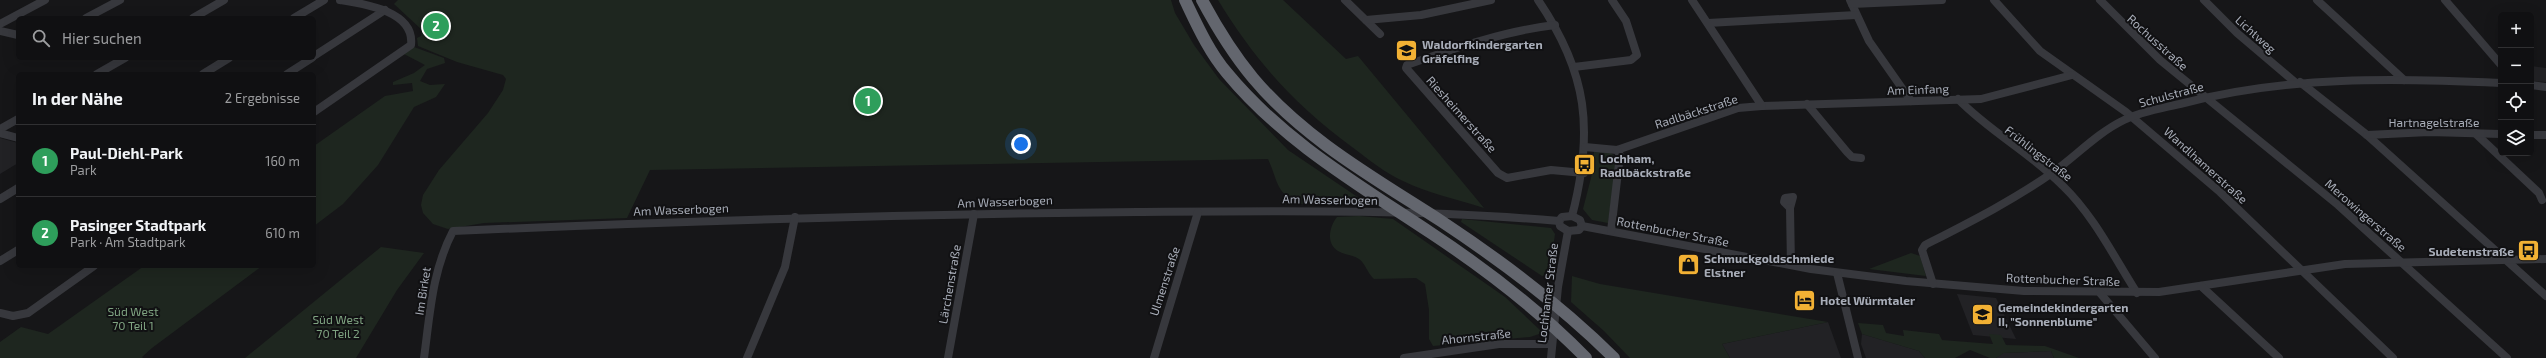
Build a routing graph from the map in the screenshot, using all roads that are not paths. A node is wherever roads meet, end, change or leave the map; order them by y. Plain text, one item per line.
1 (45, 0) edge
2 (120, 0) edge
3 (224, 0) edge
4 (324, 0) edge
5 (340, 0) edge
6 (1185, 0) edge
7 (1202, 0) edge
8 (1345, 0) edge
9 (1491, 0) edge
10 (1538, 0) edge
11 (1612, 0) edge
12 (1692, 0) edge
13 (1942, 0) edge
14 (1994, 0) edge
15 (2100, 0) edge
16 (2204, 0) edge
17 (2317, 0) edge
18 (2446, 0) edge
19 (1851, 2) edge
20 (385, 10) junction
21 (1856, 14) junction
22 (90, 16) edge
23 (197, 16) edge
24 (297, 16) edge
25 (1366, 20) junction
26 (1708, 23) junction
27 (0, 24) edge
28 (1555, 25) junction
29 (0, 31) edge
30 (1380, 34) dead end
31 (16, 35) edge
32 (316, 55) edge
33 (121, 60) edge
34 (226, 60) edge
35 (308, 60) edge
36 (2498, 61) edge
37 (1574, 67) junction
38 (100, 72) edge
39 (206, 72) edge
40 (290, 72) edge
41 (2072, 75) junction
42 (2404, 80) junction
43 (2298, 82) junction
44 (2498, 83) edge
45 (2534, 85) edge
46 (2546, 87) edge
47 (2205, 97) junction
48 (1958, 99) junction
49 (1911, 101) junction
50 (1807, 104) junction
51 (1762, 106) junction
52 (316, 111) edge
53 (2132, 117) junction
54 (16, 120) edge
55 (0, 129) edge
56 (0, 133) edge
57 (2475, 133) junction
58 (2498, 134) edge
59 (2534, 134) edge
60 (2367, 135) junction
61 (2546, 135) edge
62 (16, 137) edge
63 (1585, 147) junction
64 (1617, 150) junction
65 (1861, 158) dead end
66 (1584, 173) junction
67 (2050, 175) junction
68 (16, 189) edge
69 (0, 199) edge
70 (2542, 200) dead end
71 (1790, 208) dead end
72 (1198, 212) junction
73 (974, 214) junction
74 (1572, 216) junction
75 (795, 217) junction
76 (1558, 221) junction
77 (1582, 226) junction
78 (453, 231) joint
79 (1568, 231) junction
80 (1611, 232) junction
81 (16, 251) edge
82 (2504, 260) junction
83 (2546, 260) edge
84 (0, 261) edge
85 (2402, 262) junction
86 (1791, 265) junction
87 (91, 268) edge
88 (2302, 269) junction
89 (1837, 273) junction
90 (1933, 284) junction
91 (2201, 286) junction
92 (2100, 292) junction
93 (2137, 293) junction
94 (2546, 296) edge
95 (0, 313) edge
96 (1550, 345) junction
97 (424, 358) edge
98 (747, 358) edge
99 (948, 358) edge
100 (1154, 358) edge
101 (1404, 358) edge
102 (1551, 358) edge
103 (1586, 358) edge
104 (1614, 358) edge
105 (1858, 358) edge
106 (2155, 358) edge
107 (2279, 358) edge
108 (2394, 358) edge
109 (2507, 358) edge

1 - 27 street
2 - 22 street
3 - 23 street
4 - 24 street
5 - 20 street
6 - 103 highway
7 - 104 highway
8 - 25 street
9 - 25 street
10 - 28 street
11 - 37 street
12 - 26 street, Radlbäckstraße
13 - 19 street
14 - 41 street, Wandlhamerstraße
15 - 47 street, Rochusstraße
16 - 43 street, Lichtweg
17 - 42 street
18 - 36 street
19 - 21 street
20 - 32 street
20 - 52 street
21 - 26 street
21 - 49 street
25 - 30 street
26 - 51 street, Radlbäckstraße
28 - 37 street
28 - 66 street, Riesheimerstraße
29 - 31 street
33 - 38 street
34 - 39 street
35 - 40 street
37 - 63 street
41 - 48 street, Am Einfang
41 - 53 street, Wandlhamerstraße
42 - 43 street, Schulstraße
42 - 44 street, Schulstraße
43 - 47 street, Schulstraße
43 - 60 street
45 - 46 street
47 - 53 street, Schulstraße
47 - 85 street, Merowingerstraße
48 - 49 street, Am Einfang
48 - 67 street, Frühlingstraße
49 - 50 street, Am Einfang
50 - 51 street, Am Einfang
50 - 65 street
51 - 64 street, Radlbäckstraße
53 - 67 street, Schulstraße
53 - 88 street, Wandlhamerstraße
54 - 55 street
56 - 62 street
57 - 58 street, Hartnagelstraße
57 - 60 street, Hartnagelstraße
57 - 70 street
59 - 61 street
60 - 82 street
63 - 64 street, Radlbäckstraße
63 - 66 street
64 - 80 street
66 - 74 street
67 - 90 street, Schulstraße
67 - 93 street, Frühlingstraße
68 - 69 street
71 - 86 street
72 - 73 street, Am Wasserbogen
72 - 76 street, Am Wasserbogen
72 - 100 street, Ulmenstraße
73 - 75 street, Am Wasserbogen
73 - 99 street, Lärchenstraße
74 - 76 street
74 - 77 street
75 - 78 street, Am Wasserbogen
75 - 98 street
76 - 79 street
77 - 79 street
77 - 80 street, Rottenbucher Straße
78 - 97 street, Im Birket
79 - 96 street, Lochhamer Straße
80 - 86 street, Rottenbucher Straße
81 - 84 street
82 - 83 street, Rottenbucher Straße
82 - 85 street, Rottenbucher Straße
82 - 94 street
85 - 88 street, Rottenbucher Straße
85 - 109 street, Merowingerstraße
86 - 89 street, Rottenbucher Straße
87 - 95 street
88 - 91 street, Rottenbucher Straße
88 - 108 street, Wandlhamerstraße
89 - 90 street, Rottenbucher Straße
89 - 105 street
90 - 92 street, Rottenbucher Straße
91 - 93 street, Rottenbucher Straße
91 - 107 street
92 - 93 street, Rottenbucher Straße
92 - 106 street
96 - 101 street, Ahornstraße
96 - 102 street, Lochhamer Straße

